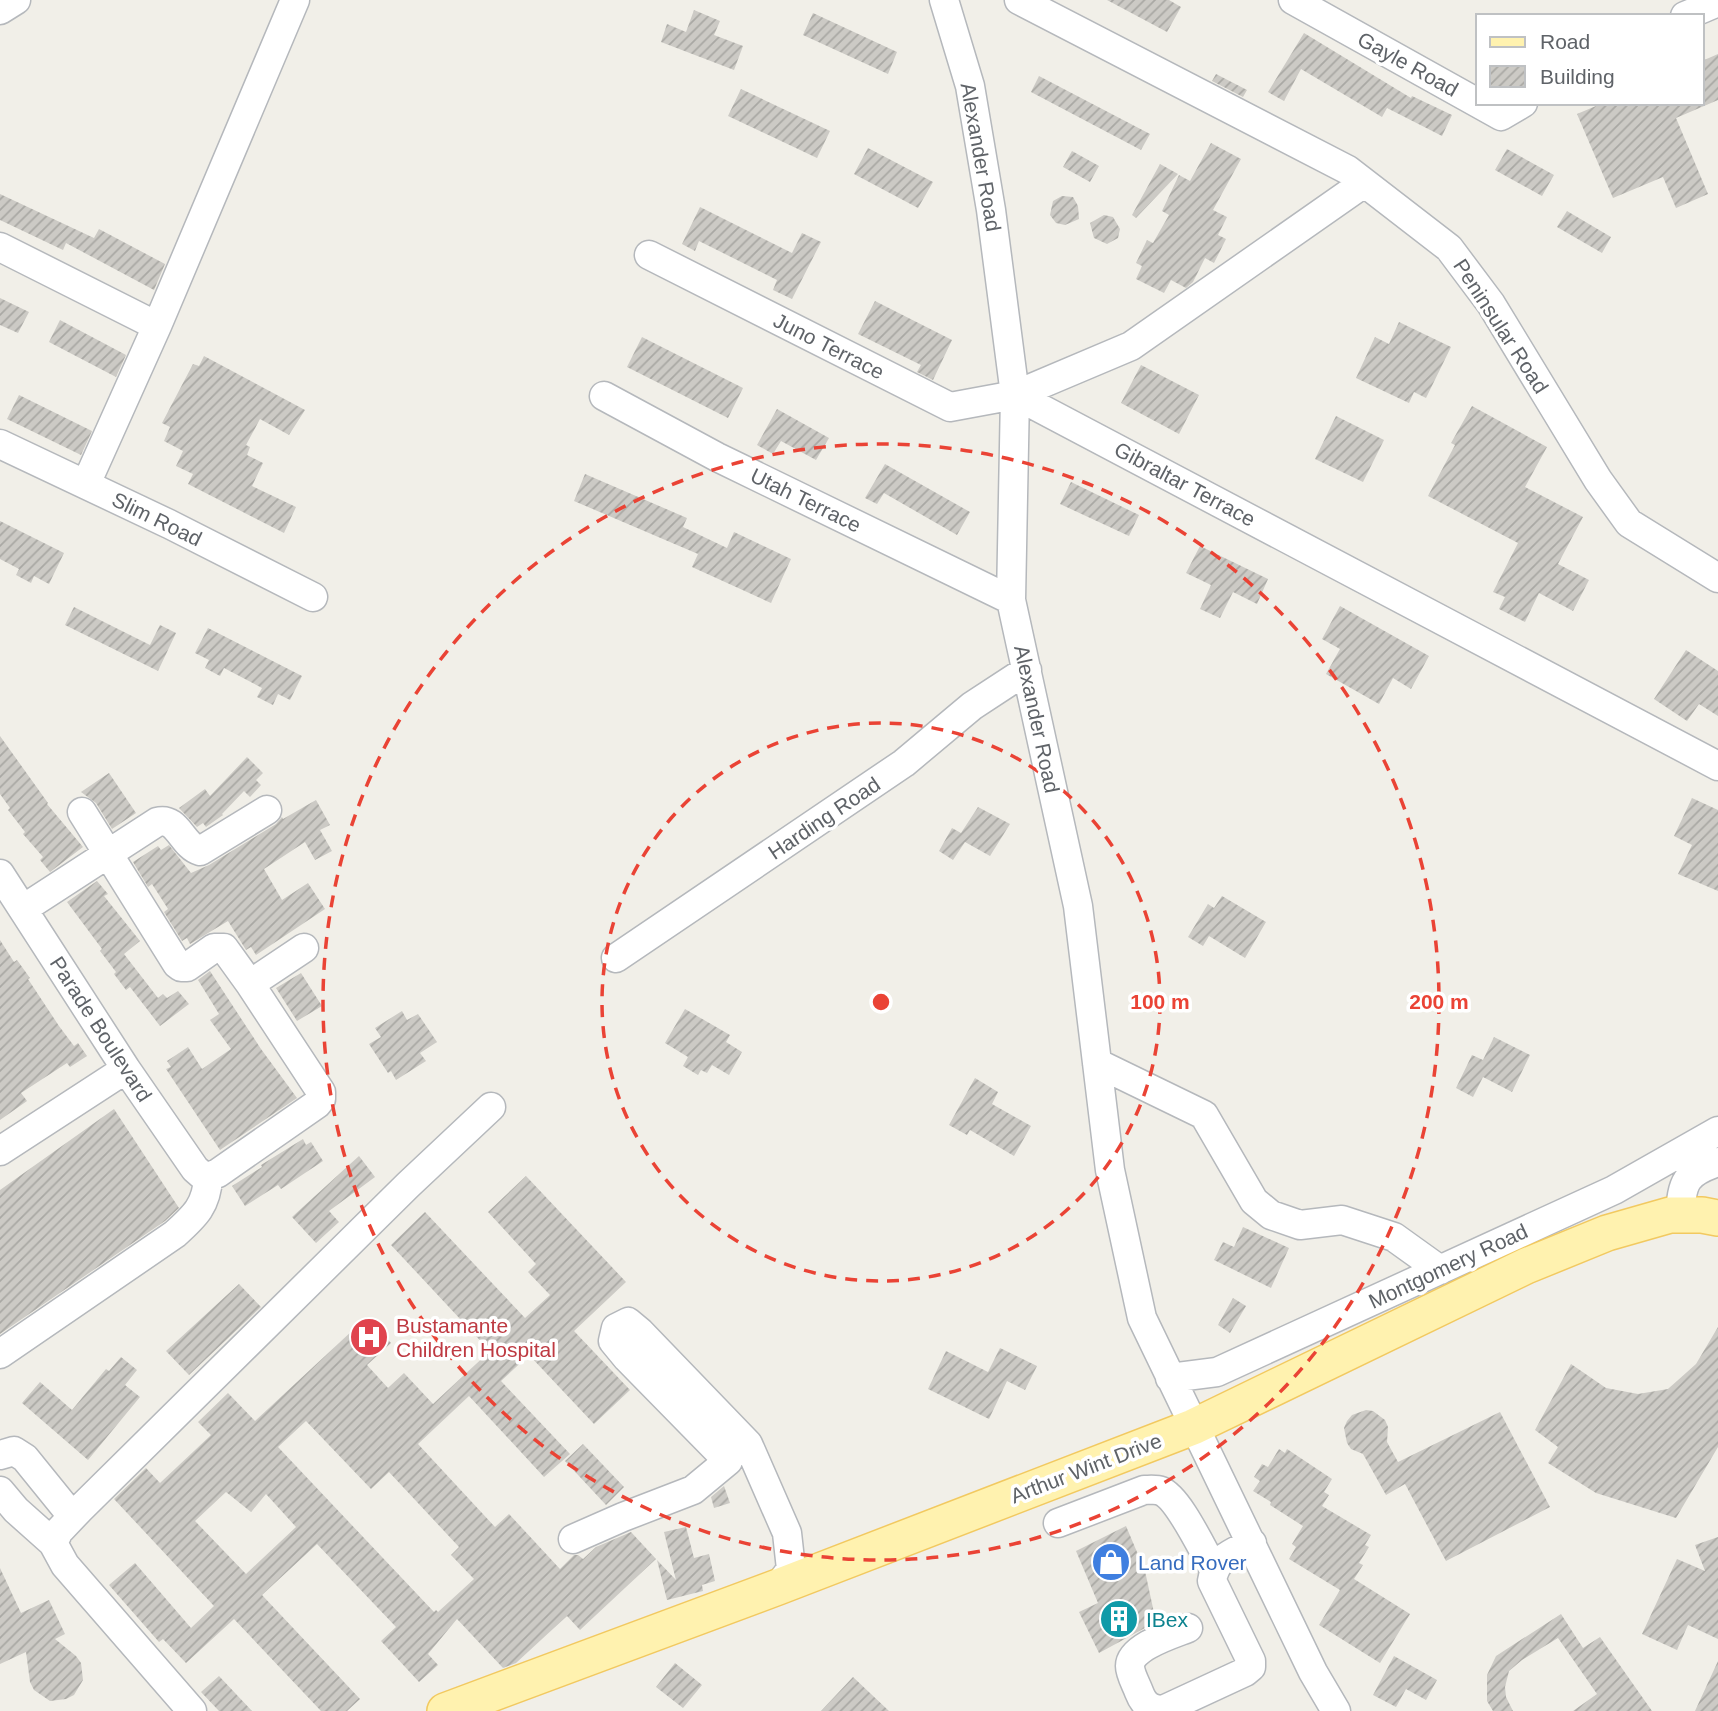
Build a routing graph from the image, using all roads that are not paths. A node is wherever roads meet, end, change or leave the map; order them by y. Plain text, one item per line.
1 (16, 0) edge
2 (295, 0) edge
3 (944, 0) edge
4 (1019, 0) edge
5 (1293, 0) edge
6 (1718, 2) edge
7 (0, 10) edge
8 (1690, 14) edge
9 (1476, 102) edge
10 (1481, 105) edge
11 (1520, 105) edge
12 (1364, 183) junction
13 (0, 247) edge
14 (649, 255) dead end
15 (157, 326) junction
16 (1015, 395) junction
17 (604, 396) dead end
18 (0, 444) edge
19 (86, 484) junction
20 (1718, 578) edge
21 (313, 597) dead end
22 (1011, 600) junction
23 (1027, 670) junction
24 (1718, 766) edge
25 (267, 810) dead end
26 (82, 812) dead end
27 (109, 855) junction
28 (0, 874) edge
29 (23, 909) junction
30 (304, 948) dead end
31 (616, 958) dead end
32 (250, 984) junction
33 (1097, 1063) junction
34 (125, 1069) junction
35 (491, 1107) dead end
36 (1718, 1130) edge
37 (0, 1152) edge
38 (1718, 1162) edge
39 (208, 1177) junction
40 (1680, 1215) junction
41 (1718, 1218) edge
42 (1440, 1270) junction
43 (0, 1354) edge
44 (1170, 1378) junction
45 (1193, 1427) junction
46 (738, 1453) junction
47 (0, 1455) edge
48 (1045, 1484) junction
49 (0, 1491) edge
50 (72, 1516) junction
51 (573, 1539) dead end
52 (53, 1543) junction
53 (1252, 1543) junction
54 (1214, 1569) junction
55 (778, 1587) junction
56 (1188, 1628) dead end
57 (192, 1711) edge
58 (445, 1711) edge
59 (1336, 1711) edge

1 - 7 street
2 - 15 street
3 - 16 street, Alexander Road
4 - 12 street, Peninsular Road
5 - 9 street, Gayle Road
6 - 8 street
10 - 11 street, Gayle Road
12 - 16 street
12 - 20 street, Peninsular Road
13 - 15 street
14 - 16 street, Juno Terrace
15 - 19 street
16 - 22 street, Alexander Road
16 - 24 street, Gibraltar Terrace
17 - 22 street, Utah Terrace
18 - 19 street, Slim Road
19 - 21 street, Slim Road
22 - 23 street, Alexander Road
23 - 31 street, Harding Road
23 - 33 street, Alexander Road
25 - 27 street
26 - 27 street
27 - 29 street
27 - 32 street
28 - 29 street, Parade Boulevard
29 - 34 street, Parade Boulevard
30 - 32 street
32 - 39 street
33 - 42 street
33 - 44 street, Alexander Road
34 - 37 street
34 - 39 street, Parade Boulevard
35 - 50 street
36 - 42 street, Montgomery Road
38 - 40 street
39 - 43 street
40 - 41 main road, Arthur Wint Drive
40 - 45 main road, Arthur Wint Drive
42 - 44 street, Montgomery Road
44 - 45 street, Alexander Road
45 - 48 main road, Arthur Wint Drive
45 - 53 street, Alexander Road
46 - 46 street
46 - 51 street
46 - 55 street
47 - 50 street
48 - 54 street
48 - 55 main road, Arthur Wint Drive
49 - 52 street
50 - 52 street
52 - 57 street
53 - 54 street
53 - 59 street, Alexander Road
54 - 56 street
55 - 58 main road, Arthur Wint Drive

